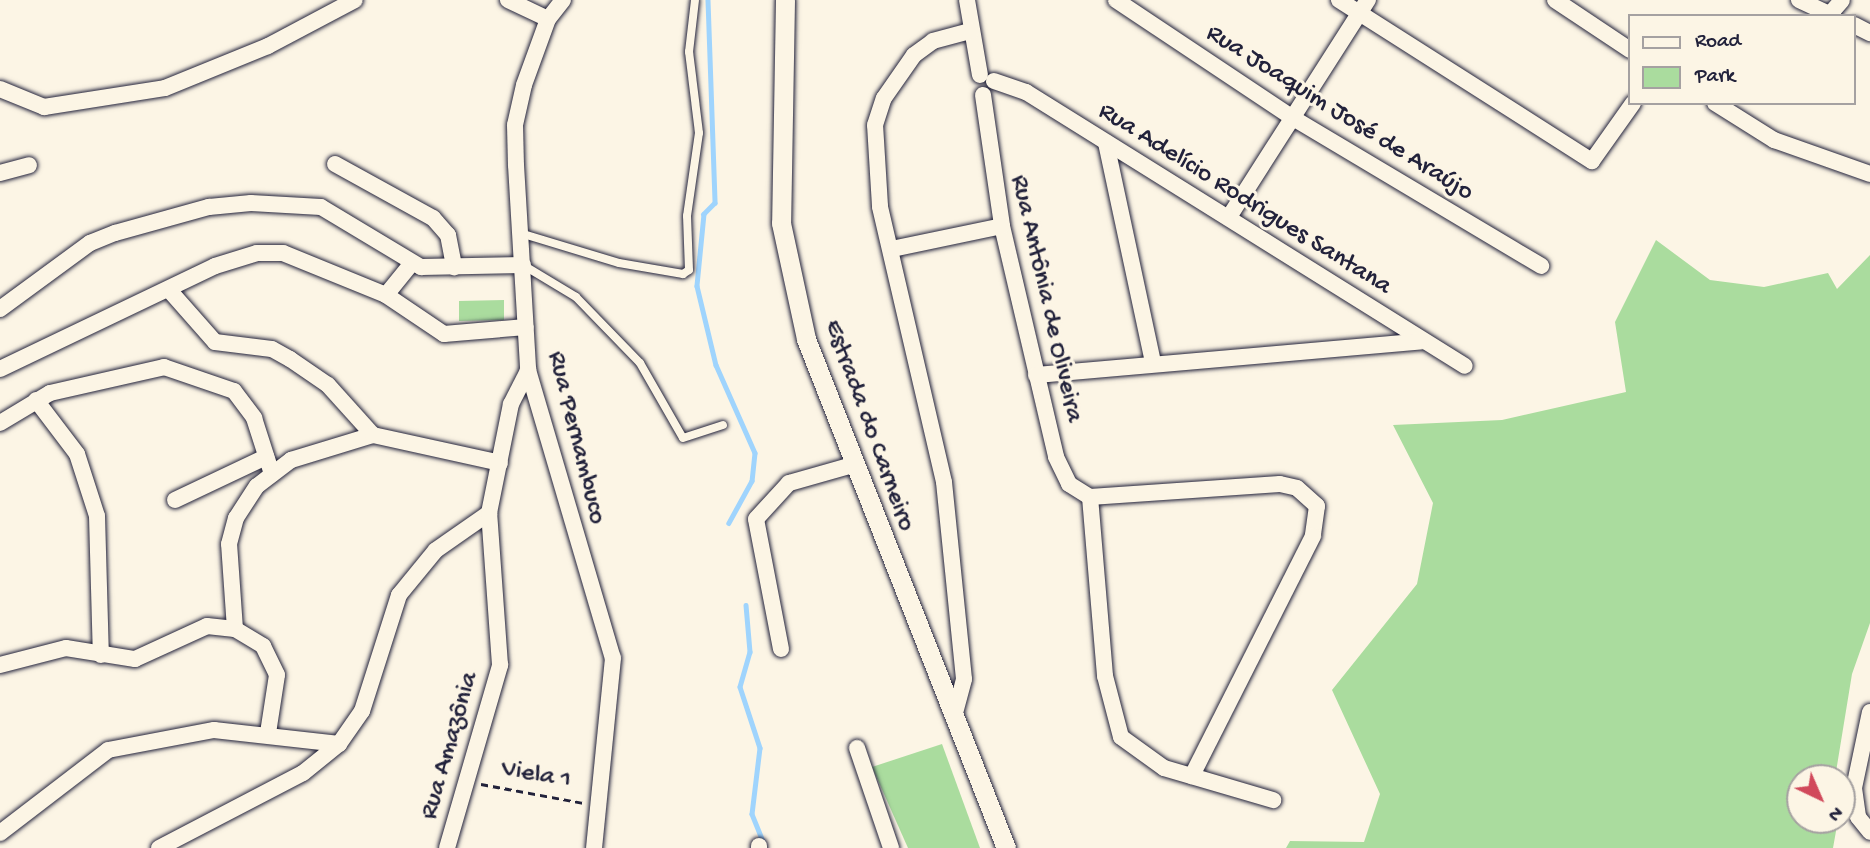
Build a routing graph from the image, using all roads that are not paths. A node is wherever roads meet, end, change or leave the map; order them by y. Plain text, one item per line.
1 (355, 0) edge
2 (508, 0) edge
3 (563, 0) edge
4 (695, 0) edge
5 (785, 0) edge
6 (967, 0) edge
7 (1116, 0) edge
8 (1339, 0) edge
9 (1799, 0) edge
10 (1561, 2) edge
11 (1364, 7) edge
12 (1830, 14) edge
13 (548, 19) junction
14 (971, 32) junction
15 (1629, 49) edge
16 (987, 78) junction
17 (0, 89) edge
18 (1632, 105) edge
19 (1718, 105) edge
20 (1293, 118) junction
21 (1106, 143) junction
22 (335, 164) dead end
23 (29, 165) dead end
24 (0, 173) edge
25 (1870, 174) edge
26 (1229, 217) junction
27 (1002, 226) junction
28 (518, 233) junction
29 (892, 249) junction
30 (411, 264) junction
31 (523, 265) junction
32 (1541, 265) dead end
33 (454, 267) junction
34 (170, 291) junction
35 (386, 295) junction
36 (0, 309) edge
37 (526, 327) junction
38 (1422, 341) junction
39 (1153, 363) junction
40 (1465, 366) dead end
41 (0, 369) edge
42 (528, 370) junction
43 (1036, 375) junction
44 (36, 400) junction
45 (0, 423) edge
46 (723, 425) dead end
47 (373, 435) junction
48 (266, 457) junction
49 (500, 464) junction
50 (856, 464) junction
51 (272, 474) junction
52 (1090, 497) junction
53 (175, 500) dead end
54 (489, 513) junction
55 (235, 629) junction
56 (781, 649) dead end
57 (101, 655) junction
58 (0, 665) edge
59 (956, 712) junction
60 (1870, 712) edge
61 (268, 733) junction
62 (339, 744) junction
63 (857, 748) dead end
64 (1192, 776) junction
65 (1273, 800) dead end
66 (1869, 831) edge
67 (0, 833) edge
68 (159, 848) edge
69 (447, 848) edge
70 (594, 848) edge
71 (891, 848) edge
72 (1006, 848) edge

1 - 17 street
2 - 13 street
3 - 13 street, Rua Pernambuco
4 - 28 lane
5 - 50 street, Estrada do Carneiro
6 - 14 street
7 - 20 street, Rua Joaquim José de Araújo
8 - 11 street
9 - 12 street
10 - 15 street
11 - 18 street
11 - 20 street
13 - 28 street, Rua Pernambuco
14 - 16 street
14 - 29 street
16 - 21 street, Rua Adelício Rodrigues Santana
16 - 27 street, Rua Antônia de Oliveira
19 - 25 street
20 - 26 street
20 - 32 street, Rua Joaquim José de Araújo
21 - 26 street, Rua Adelício Rodrigues Santana
21 - 39 street
22 - 33 street
23 - 24 street
26 - 38 street, Rua Adelício Rodrigues Santana
27 - 29 street
27 - 43 street, Rua Antônia de Oliveira
28 - 31 street, Rua Pernambuco
29 - 59 street
30 - 33 street
30 - 35 street
30 - 36 street
31 - 33 street
31 - 37 street, Rua Pernambuco
31 - 46 lane
34 - 35 street
34 - 41 street
34 - 47 street
35 - 37 street
37 - 42 street, Rua Pernambuco
38 - 39 street
38 - 40 street, Rua Adelício Rodrigues Santana
39 - 43 street
42 - 49 street, Rua Amazônia
42 - 70 street, Rua Pernambuco
43 - 52 street, Rua Antônia de Oliveira
44 - 45 street
44 - 48 street
44 - 57 street
47 - 49 street
47 - 51 street
48 - 51 street
48 - 53 street
49 - 54 street, Rua Amazônia
50 - 56 street
50 - 59 street, Estrada do Carneiro
51 - 55 street
52 - 64 street
52 - 64 street
54 - 62 street
54 - 69 street, Rua Amazônia
55 - 57 street
55 - 61 street
57 - 58 street
59 - 72 street, Estrada do Carneiro
60 - 66 street
61 - 62 street
61 - 67 street
62 - 68 street
63 - 71 street
64 - 65 street

